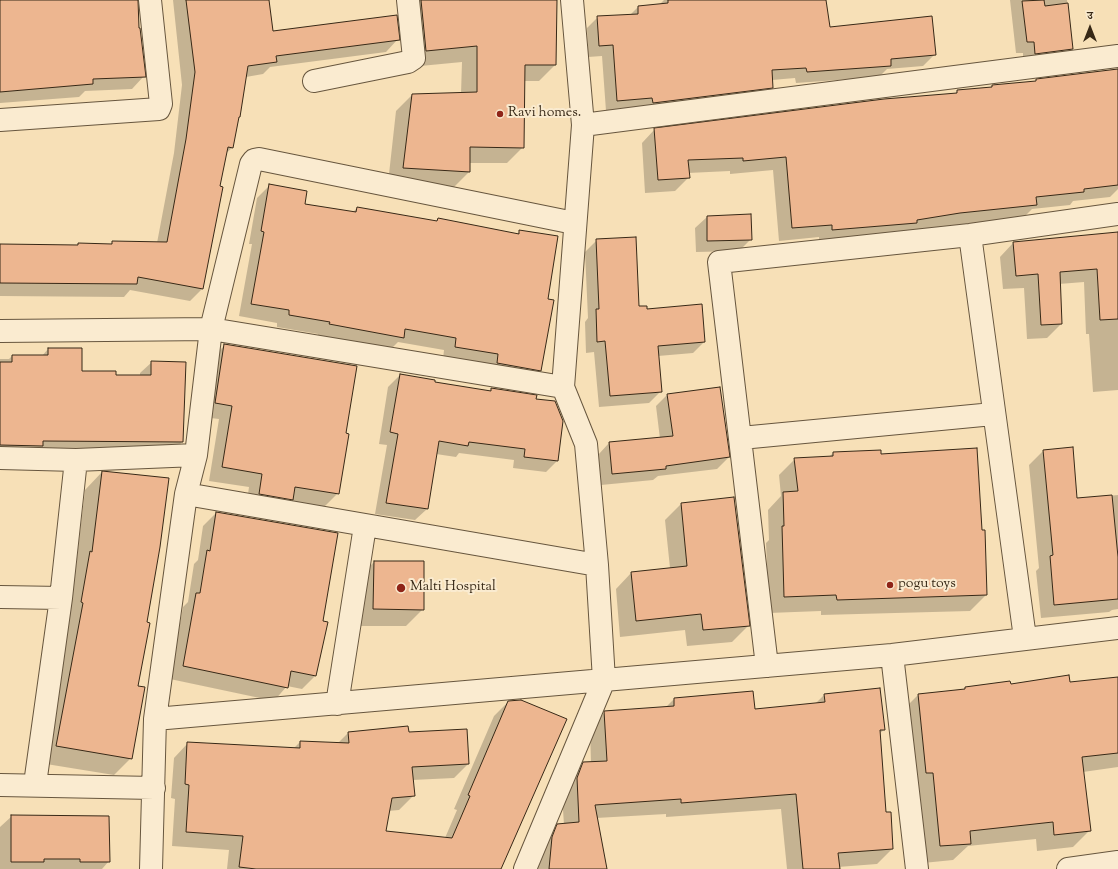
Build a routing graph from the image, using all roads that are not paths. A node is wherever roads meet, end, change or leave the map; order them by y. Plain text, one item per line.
1 (150, 0) edge
2 (408, 0) edge
3 (572, 0) edge
4 (1118, 56) edge
5 (314, 81) dead end
6 (0, 120) edge
7 (583, 125) junction
8 (1118, 214) edge
9 (574, 223) junction
10 (970, 235) junction
11 (211, 329) junction
12 (0, 331) edge
13 (563, 387) junction
14 (993, 414) junction
15 (741, 438) junction
16 (196, 455) junction
17 (0, 458) edge
18 (76, 460) junction
19 (186, 494) junction
20 (365, 526) junction
21 (598, 565) junction
22 (0, 597) edge
23 (61, 598) junction
24 (1118, 628) edge
25 (1024, 638) junction
26 (892, 655) junction
27 (767, 666) junction
28 (604, 680) junction
29 (337, 704) junction
30 (155, 720) junction
31 (35, 784) junction
32 (0, 785) edge
33 (154, 788) junction
34 (1118, 862) edge
35 (151, 869) edge
36 (524, 869) edge
37 (917, 869) edge
38 (1068, 869) edge

1 - 6 street
2 - 5 street
3 - 7 street
4 - 7 street
7 - 9 street
8 - 10 street
9 - 11 street
9 - 13 street
10 - 14 street
10 - 15 street
11 - 12 street
11 - 13 street
11 - 16 street
13 - 21 street
14 - 15 street
14 - 25 street
15 - 27 street
16 - 18 street
16 - 19 street
17 - 18 street
18 - 23 street
19 - 20 street
19 - 30 street
20 - 21 street
20 - 29 street
21 - 28 street
22 - 23 street
23 - 31 street
24 - 25 street
25 - 26 street
26 - 27 street
26 - 37 street
27 - 28 street
28 - 29 street
28 - 36 street
29 - 30 street
30 - 33 street
31 - 32 street
31 - 33 street
33 - 35 street
34 - 38 street

